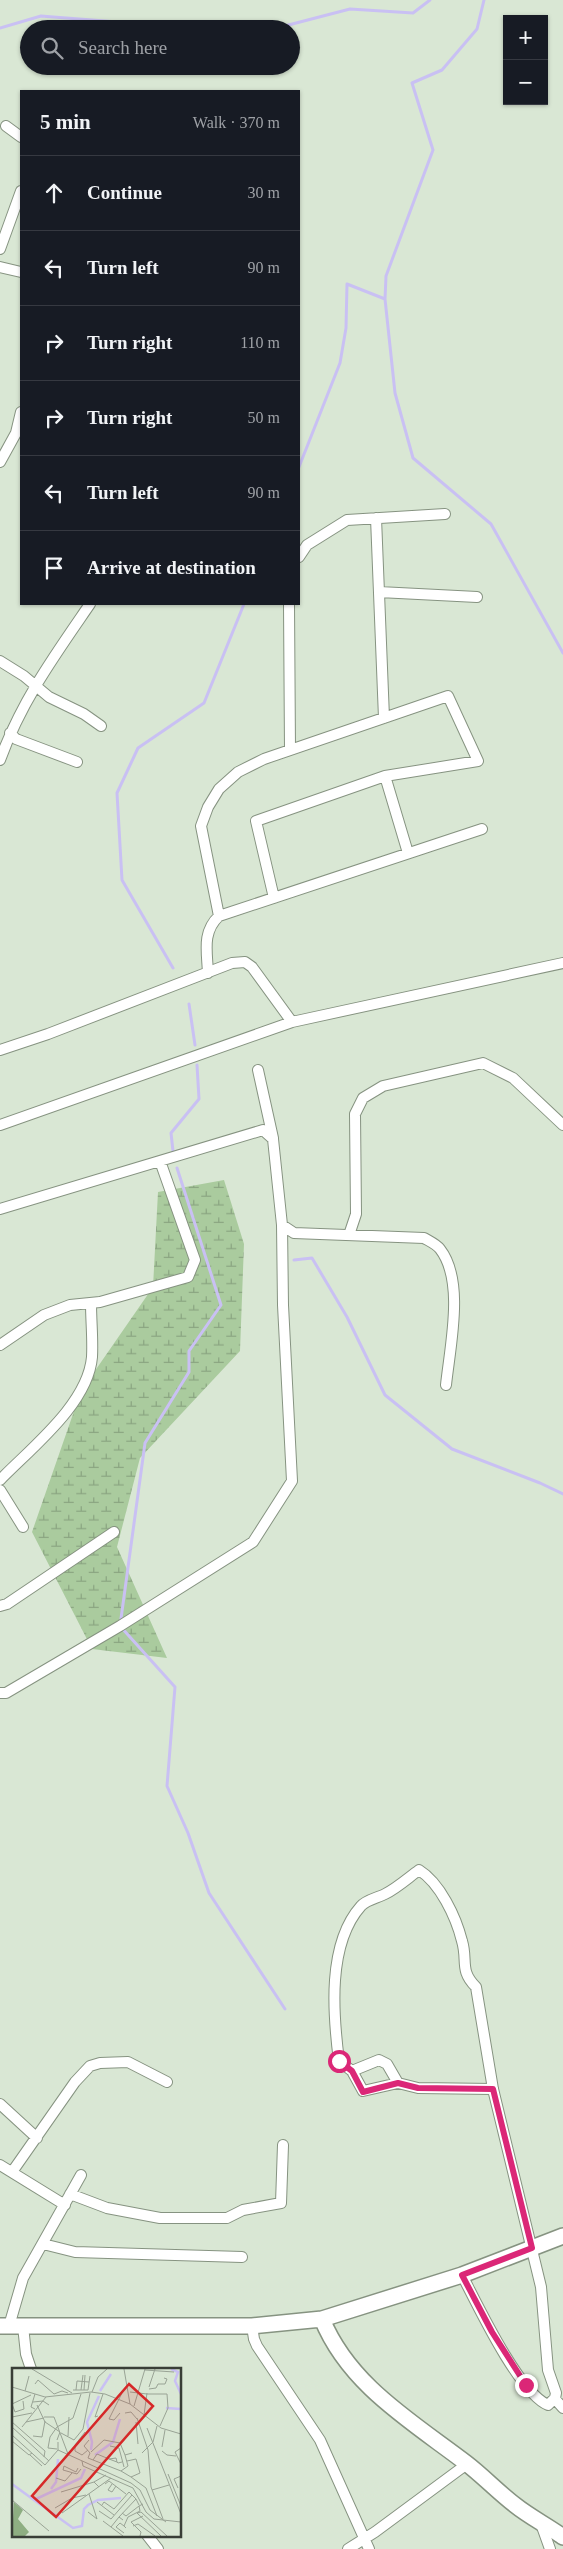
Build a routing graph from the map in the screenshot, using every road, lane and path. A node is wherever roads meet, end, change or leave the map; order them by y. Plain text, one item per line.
1 (6, 126) dead end
2 (20, 136) edge
3 (20, 194) edge
4 (0, 249) edge
5 (0, 267) edge
6 (20, 272) edge
7 (20, 419) edge
8 (18, 434) edge
9 (0, 462) edge
10 (445, 514) dead end
11 (376, 518) junction
12 (300, 556) edge
13 (379, 592) junction
14 (477, 597) dead end
15 (89, 605) edge
16 (290, 605) edge
17 (0, 661) edge
18 (34, 685) junction
19 (384, 718) junction
20 (101, 726) dead end
21 (10, 733) junction
22 (290, 750) junction
23 (0, 760) edge
24 (77, 762) dead end
25 (385, 776) junction
26 (482, 828) dead end
27 (408, 854) junction
28 (274, 898) junction
29 (220, 916) junction
30 (563, 963) edge
31 (208, 973) junction
32 (292, 1022) junction
33 (0, 1050) edge
34 (258, 1070) dead end
35 (0, 1125) edge
36 (563, 1125) edge
37 (273, 1139) junction
38 (160, 1161) junction
39 (0, 1210) edge
40 (282, 1225) junction
41 (349, 1235) junction
42 (91, 1303) junction
43 (0, 1344) edge
44 (446, 1385) dead end
45 (0, 1480) edge
46 (0, 1490) edge
47 (23, 1527) dead end
48 (114, 1532) dead end
49 (0, 1606) edge
50 (0, 1693) edge
51 (352, 2071) junction
52 (168, 2082) dead end
53 (398, 2083) junction
54 (493, 2089) junction
55 (0, 2104) edge
56 (37, 2138) junction
57 (283, 2144) dead end
58 (0, 2165) edge
59 (12, 2172) junction
60 (81, 2175) dead end
61 (70, 2194) junction
62 (64, 2205) junction
63 (563, 2236) edge
64 (43, 2244) junction
65 (532, 2248) junction
66 (242, 2256) dead end
67 (462, 2275) junction
68 (322, 2319) junction
69 (11, 2326) edge
70 (252, 2326) junction
71 (31, 2368) edge
72 (555, 2399) junction
73 (563, 2408) edge
74 (467, 2464) junction
75 (540, 2520) junction
76 (148, 2536) edge
77 (563, 2536) edge
78 (363, 2539) junction
79 (158, 2549) edge
80 (348, 2549) edge
81 (369, 2549) edge
82 (550, 2549) edge

1 - 2 street
3 - 4 street
5 - 6 street
7 - 8 street
8 - 9 street
10 - 11 street
11 - 12 street
11 - 13 street
13 - 14 street
13 - 19 street
15 - 18 street
16 - 22 street
17 - 18 street
18 - 20 street
18 - 21 street
19 - 22 street
19 - 25 street
21 - 23 street
21 - 24 street
22 - 29 street
25 - 27 street
25 - 28 street
26 - 27 street
27 - 28 street
28 - 29 street
29 - 31 street
30 - 32 street
31 - 32 street
31 - 33 street
32 - 35 street
34 - 37 street
36 - 41 street
37 - 38 street
37 - 40 street
38 - 39 street
38 - 42 street
40 - 41 street
40 - 50 street
41 - 44 street
42 - 43 street
42 - 45 street
46 - 47 street
48 - 49 street
51 - 53 street
51 - 53 street
51 - 54 street
52 - 56 street
53 - 54 street
54 - 65 street
55 - 56 street
56 - 59 street
57 - 61 street
58 - 59 street
59 - 62 street
60 - 61 street
61 - 62 street
62 - 64 street
63 - 65 main road
64 - 66 street
64 - 69 street
65 - 67 main road
65 - 72 street
67 - 68 main road
67 - 72 street
68 - 70 main road
68 - 74 main road
69 - 70 main road
69 - 71 street
70 - 78 street
72 - 73 street
74 - 75 main road
74 - 78 street
75 - 77 main road
75 - 82 street
76 - 79 street
78 - 80 street
78 - 81 street

